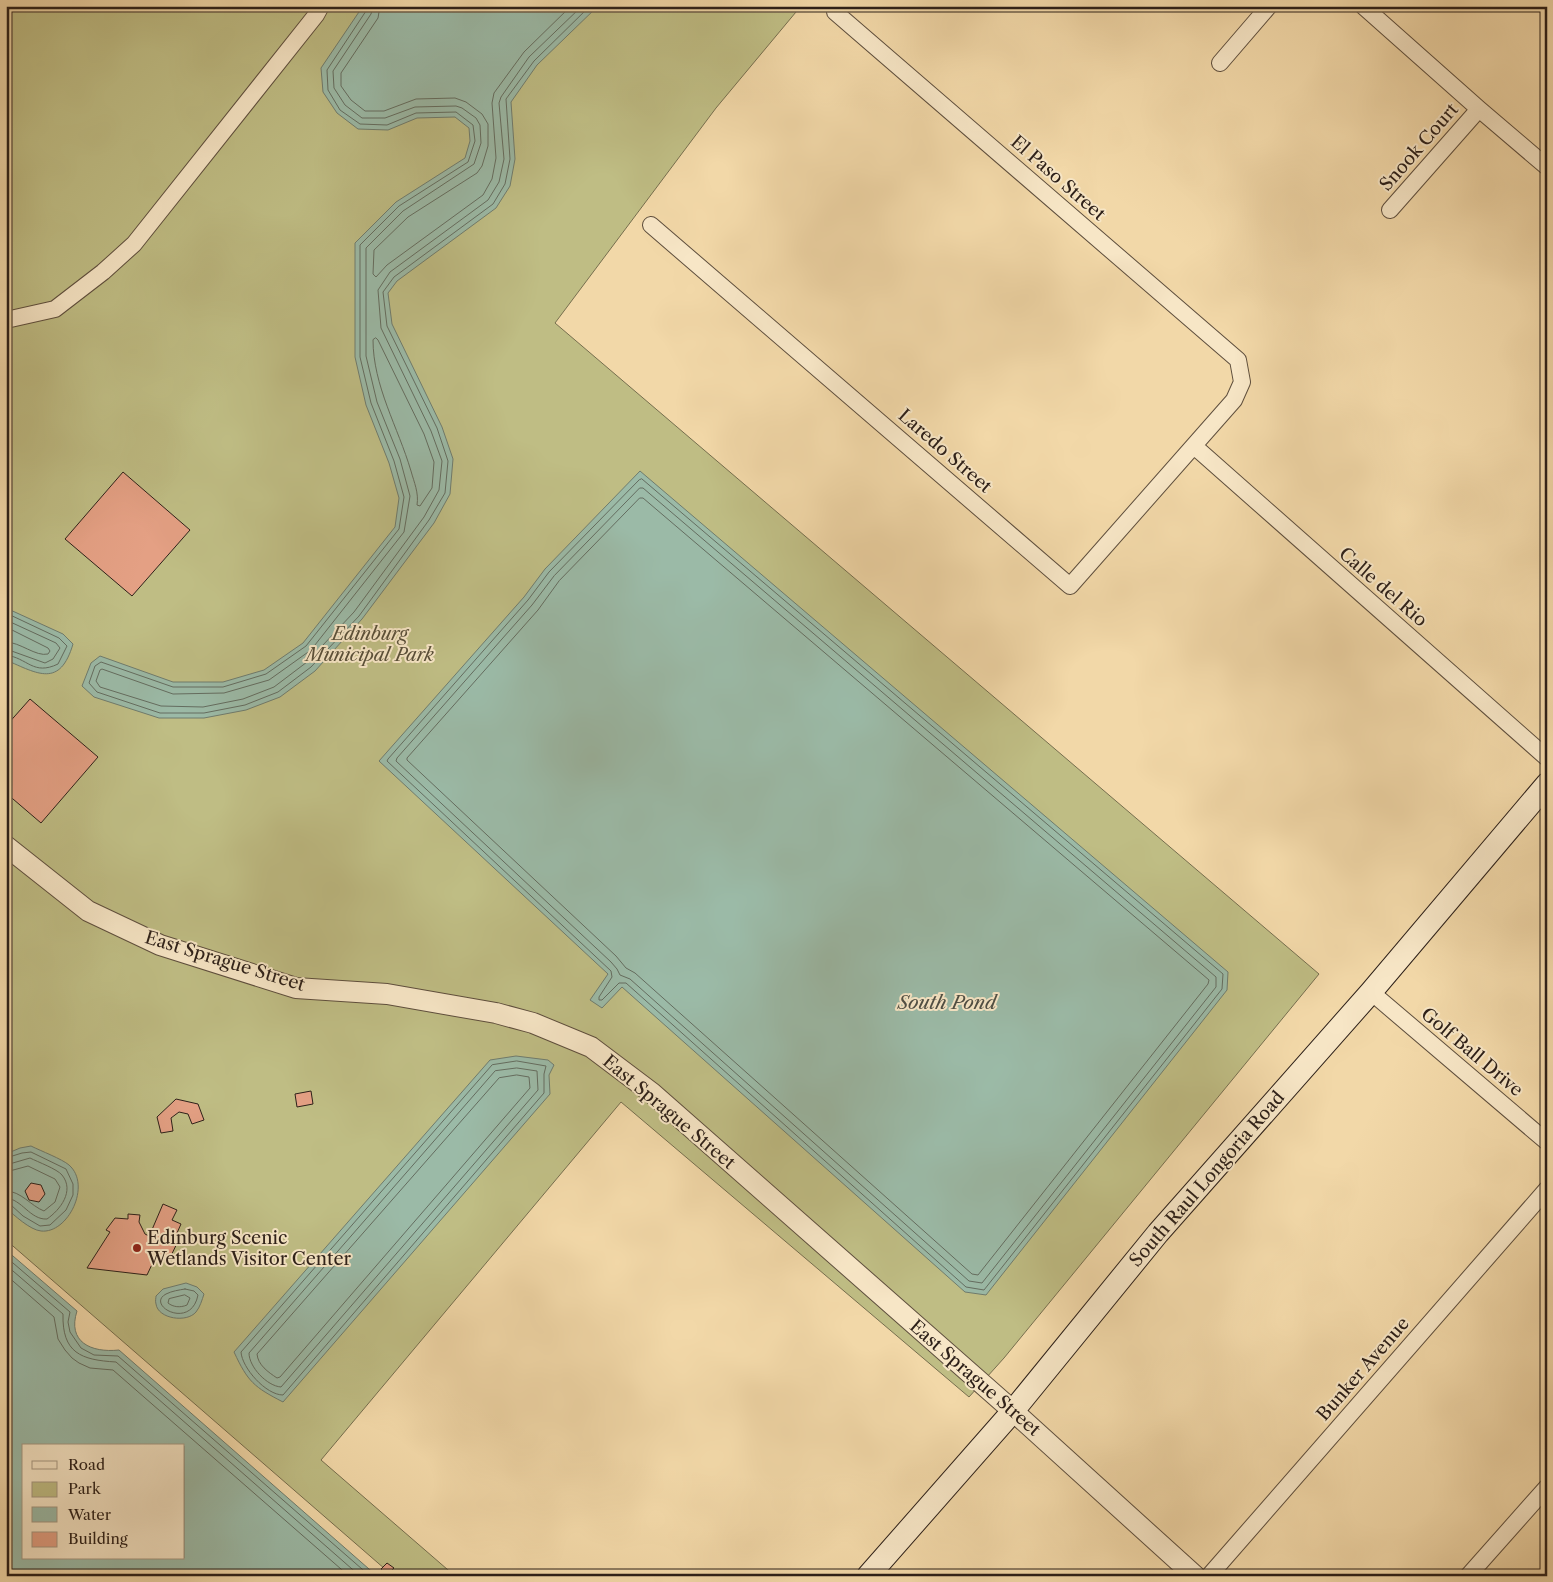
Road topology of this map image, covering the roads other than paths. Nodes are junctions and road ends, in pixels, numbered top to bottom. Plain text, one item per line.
1 (321, 6) edge
2 (1268, 6) edge
3 (1364, 6) edge
4 (835, 12) dead end
5 (1220, 63) dead end
6 (1479, 109) junction
7 (1547, 167) edge
8 (1390, 210) dead end
9 (651, 224) dead end
10 (6, 320) edge
11 (1194, 446) junction
12 (1547, 758) edge
13 (1547, 784) edge
14 (6, 846) edge
15 (1371, 992) junction
16 (1547, 1142) edge
17 (1547, 1189) edge
18 (1013, 1411) junction
19 (1547, 1486) edge
20 (868, 1576) edge
21 (1195, 1576) edge
22 (1209, 1576) edge
23 (1468, 1576) edge

1 - 10 street
2 - 5 street
3 - 6 street
4 - 11 street, El Paso Street
6 - 7 street
6 - 8 street, Snook Court
9 - 11 street, Laredo Street
11 - 12 street, Calle del Rio
13 - 15 main road, South Raul Longoria Road
14 - 18 street, East Sprague Street
15 - 16 street, Golf Ball Drive
15 - 18 main road, South Raul Longoria Road
17 - 22 street, Bunker Avenue
18 - 20 main road, South Raul Longoria Road
18 - 21 street, East Sprague Street
19 - 23 street

